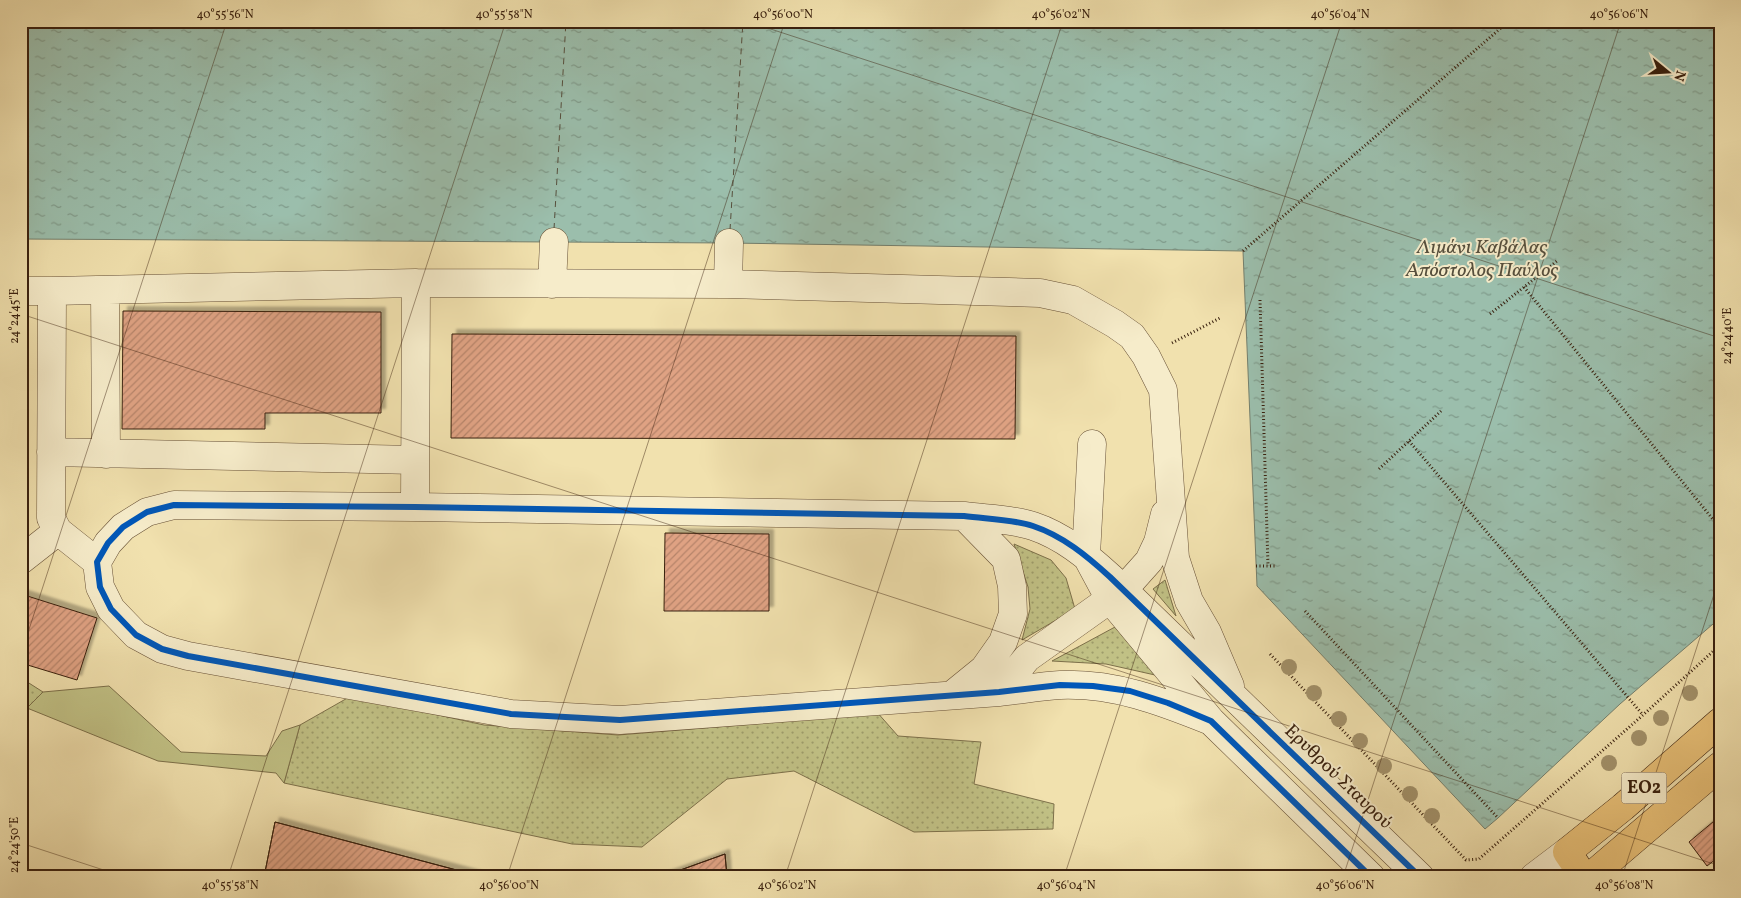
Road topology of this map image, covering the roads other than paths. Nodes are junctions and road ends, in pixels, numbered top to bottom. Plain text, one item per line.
1 (554, 242) dead end
2 (729, 243) dead end
3 (416, 284) junction
4 (552, 284) junction
5 (728, 284) junction
6 (106, 290) junction
7 (21, 291) edge
8 (52, 291) junction
9 (1092, 444) dead end
10 (51, 452) junction
11 (106, 454) junction
12 (415, 460) junction
13 (1170, 498) junction
14 (415, 507) junction
15 (964, 516) junction
16 (58, 531) junction
17 (1086, 555) junction
18 (21, 560) edge
19 (97, 562) junction
20 (1116, 594) junction
21 (1000, 692) junction
22 (952, 695) junction
23 (1236, 698) junction
24 (1211, 721) junction
25 (1720, 722) edge
26 (1720, 766) edge
27 (1567, 852) junction
28 (1371, 877) edge
29 (1420, 877) edge
30 (1534, 877) edge
31 (1584, 877) edge
32 (1590, 877) edge

1 - 4 street
2 - 5 street
3 - 4 street
3 - 6 street
3 - 12 street
4 - 5 street
5 - 13 street
6 - 8 street
6 - 11 street
7 - 8 street
8 - 10 street
9 - 17 street
10 - 11 street
10 - 16 street
11 - 12 street
12 - 14 street
13 - 20 street
13 - 23 street
14 - 15 street
14 - 19 street
15 - 17 street
15 - 22 street
16 - 18 street
16 - 19 street
17 - 20 street
19 - 22 street
20 - 21 street
20 - 23 street, Ερυθρού Σταυρού
20 - 24 street
21 - 22 street
21 - 24 street
23 - 29 street, Ερυθρού Σταυρού
24 - 28 street
25 - 27 main road, ΕΟ2
26 - 32 main road, ΕΟ2
27 - 30 street
27 - 31 main road

